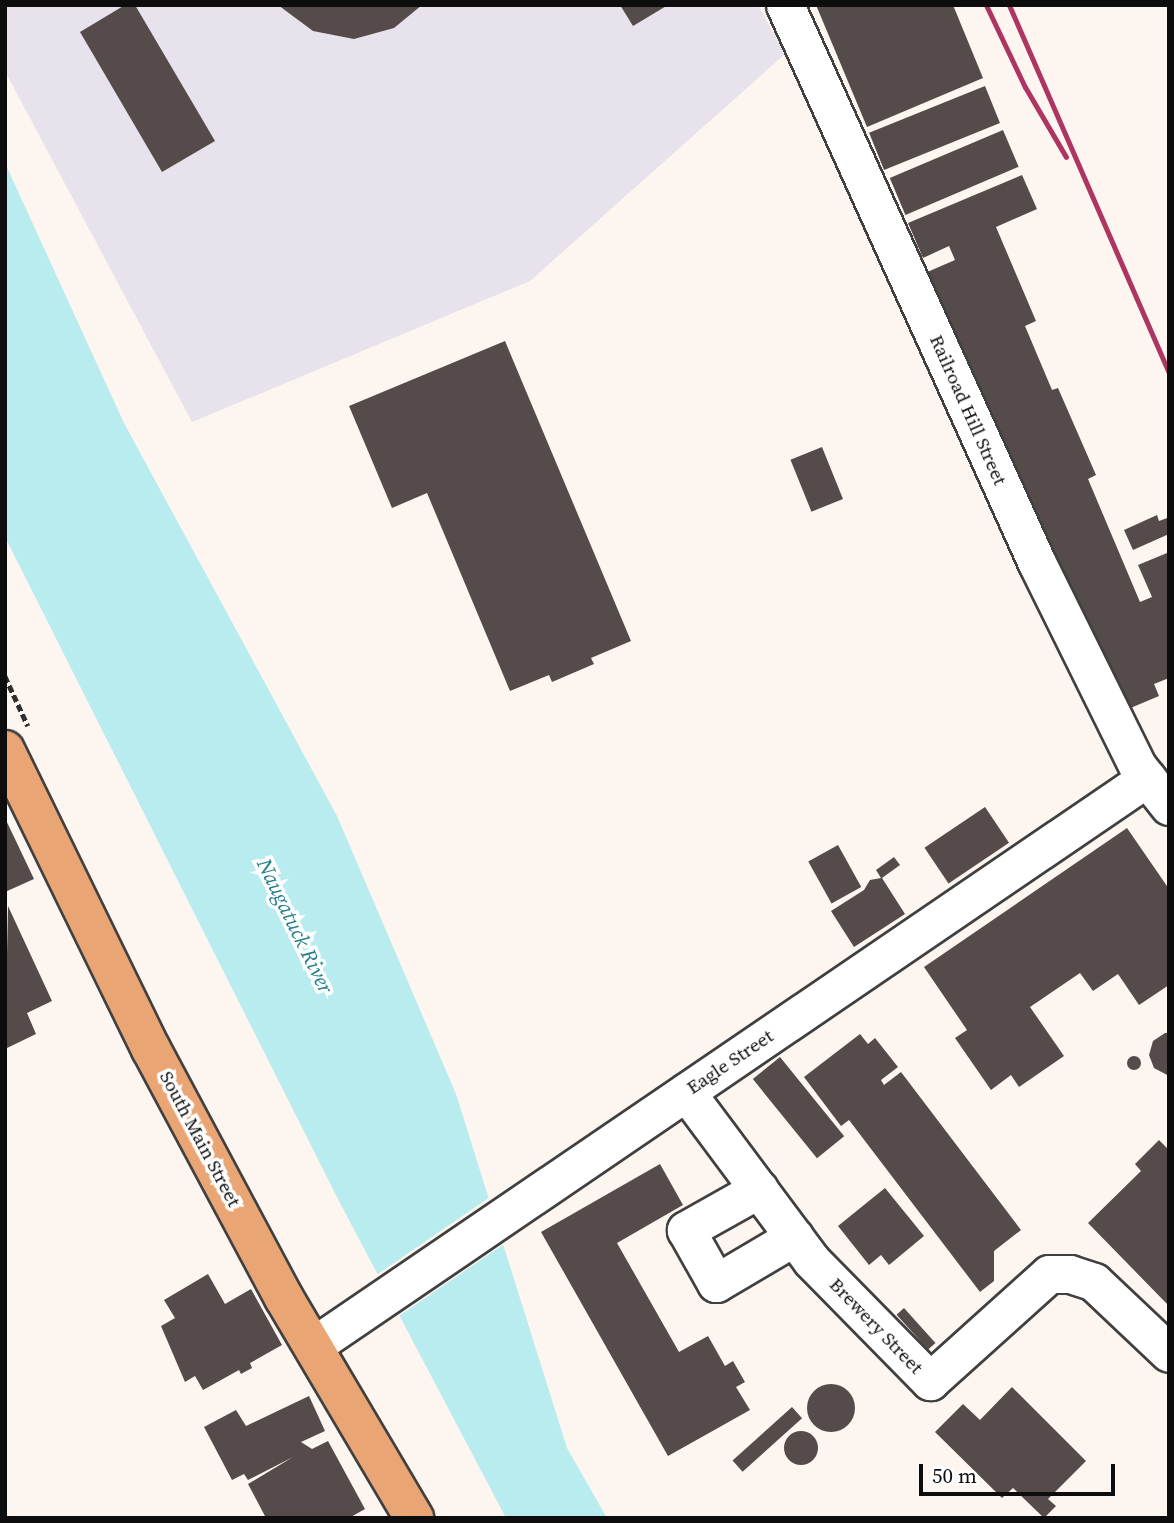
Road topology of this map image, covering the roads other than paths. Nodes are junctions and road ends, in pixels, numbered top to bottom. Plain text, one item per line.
1 (785, 5) edge
2 (5, 750) edge
3 (1158, 792) edge
4 (686, 1092) junction
5 (759, 1189) junction
6 (793, 1237) junction
7 (313, 1346) junction
8 (1169, 1353) edge
9 (414, 1518) edge

1 - 3 street, Railroad Hill Street
2 - 7 main road, South Main Street
3 - 4 street, Eagle Street
4 - 5 street, Brewery Street
4 - 7 street, Eagle Street
5 - 6 street, Brewery Street
5 - 6 street
6 - 8 street, Brewery Street
7 - 9 main road, South Main Street

